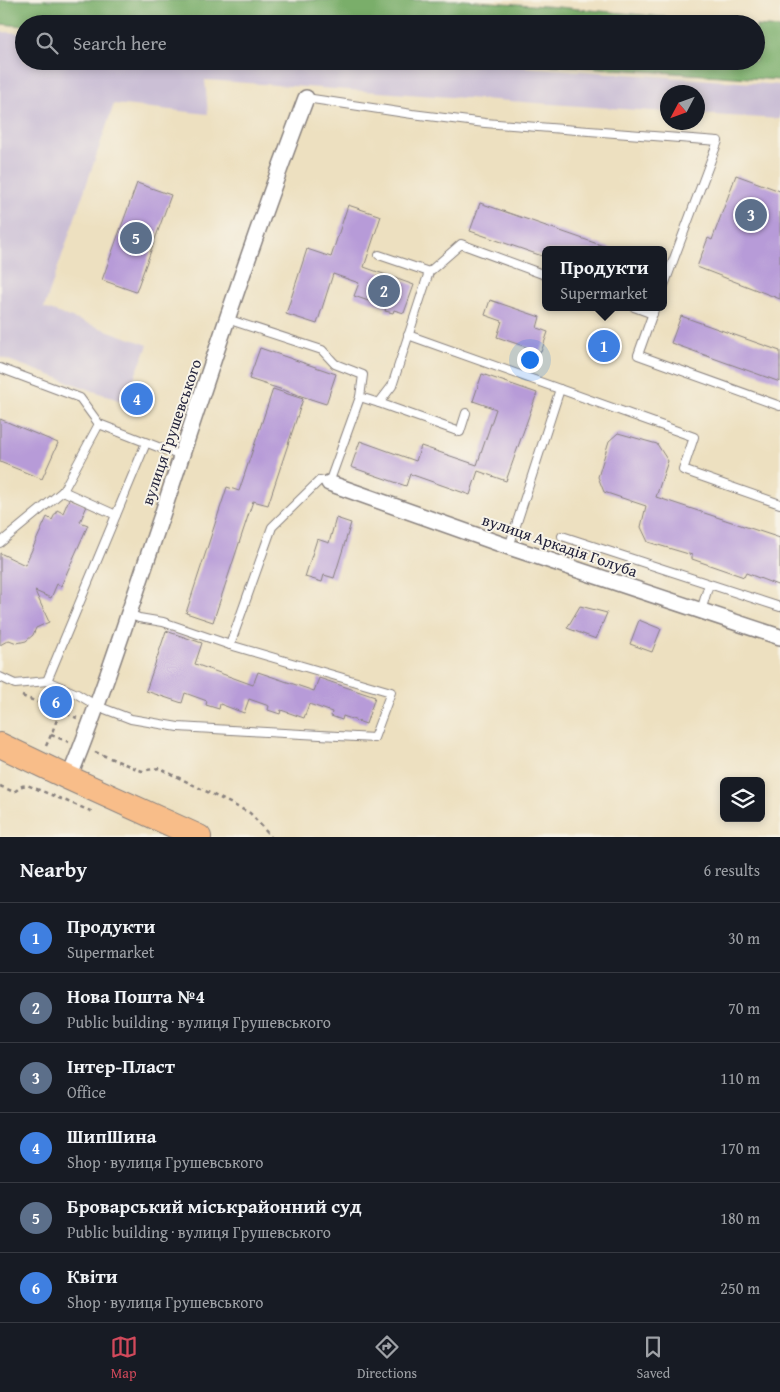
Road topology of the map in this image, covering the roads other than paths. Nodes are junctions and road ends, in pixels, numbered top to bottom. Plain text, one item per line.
1 (306, 98) joint
2 (379, 255) dead end
3 (429, 272) junction
4 (542, 274) edge
5 (667, 277) edge
6 (654, 311) edge
7 (228, 319) junction
8 (408, 335) junction
9 (0, 368) edge
10 (560, 389) junction
11 (360, 397) junction
12 (379, 403) junction
13 (780, 406) edge
14 (466, 413) dead end
15 (99, 424) junction
16 (146, 443) junction
17 (181, 456) junction
18 (329, 483) junction
19 (63, 491) junction
20 (780, 504) edge
21 (116, 515) junction
22 (562, 536) dead end
23 (0, 543) edge
24 (509, 547) junction
25 (709, 584) junction
26 (780, 607) edge
27 (701, 611) junction
28 (129, 614) junction
29 (780, 637) edge
30 (230, 645) junction
31 (0, 677) edge
32 (47, 681) junction
33 (97, 706) junction
34 (0, 745) edge
35 (69, 778) junction
36 (199, 837) edge

1 - 5 lane
1 - 7 street, вулиця Грушевського
2 - 3 lane
3 - 4 lane
3 - 8 lane
6 - 13 lane
7 - 11 lane
7 - 17 street, вулиця Грушевського
8 - 10 lane
8 - 12 lane
9 - 15 lane
10 - 20 lane
10 - 24 lane
11 - 12 lane
11 - 18 lane
12 - 14 lane
15 - 16 lane
15 - 19 lane
16 - 17 lane
16 - 21 lane
17 - 28 street, вулиця Грушевського
18 - 24 street, вулиця Аркадія Голуба
18 - 30 lane
19 - 21 lane
19 - 23 lane
21 - 32 lane
22 - 25 lane
24 - 27 street, вулиця Аркадія Голуба
25 - 26 lane
25 - 27 lane
27 - 29 street, вулиця Аркадія Голуба
28 - 30 lane
28 - 33 street, вулиця Грушевського
30 - 33 lane
31 - 32 lane
32 - 33 lane
33 - 35 street, вулиця Грушевського
34 - 35 main road
35 - 36 main road

